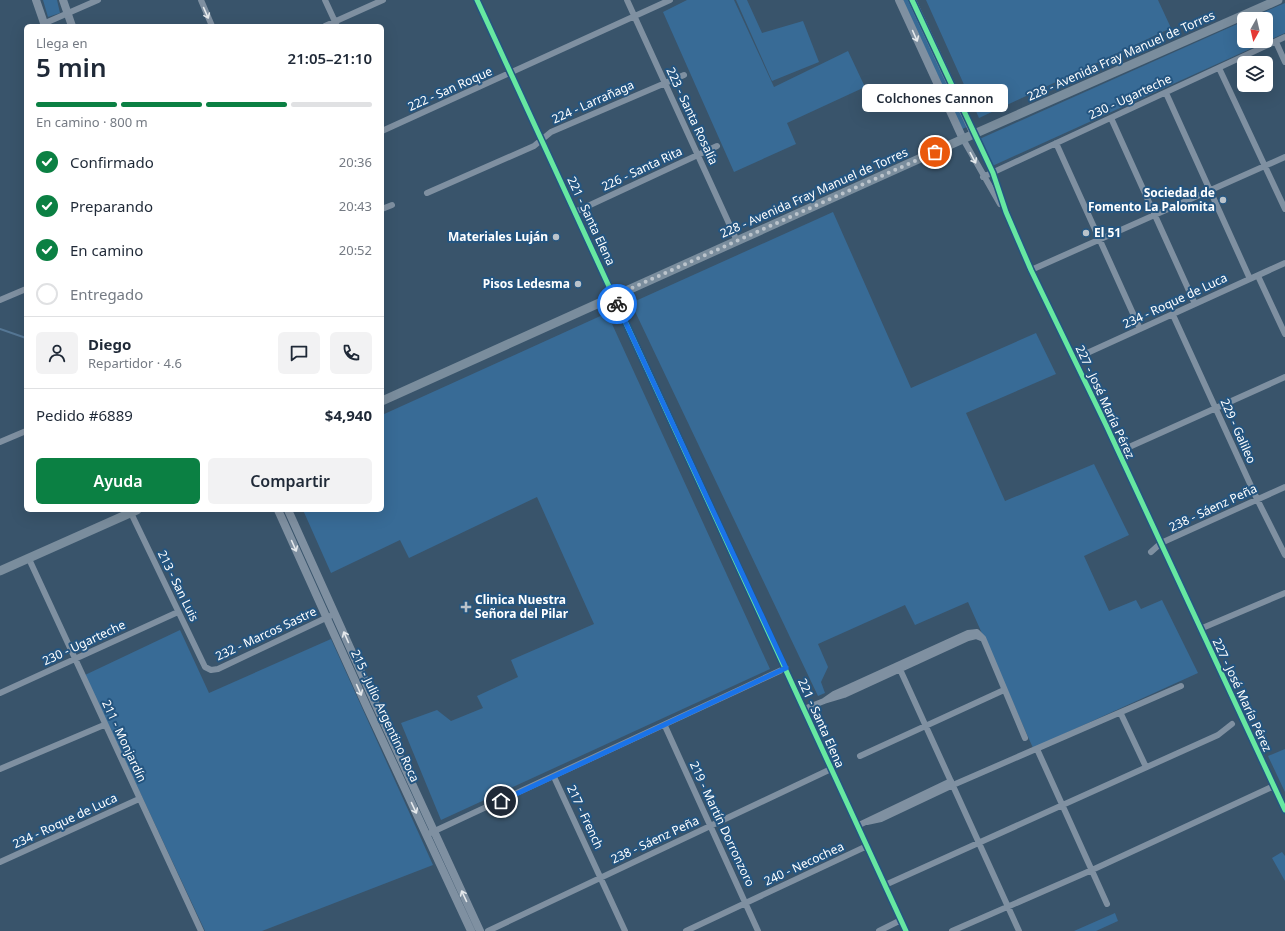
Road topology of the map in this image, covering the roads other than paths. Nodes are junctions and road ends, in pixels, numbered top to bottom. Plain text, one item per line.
1 (36, 0) edge
2 (63, 0) edge
3 (98, 0) edge
4 (201, 0) edge
5 (325, 0) edge
6 (383, 0) edge
7 (477, 0) edge
8 (628, 0) edge
9 (670, 0) edge
10 (899, 0) edge
11 (912, 0) edge
12 (1278, 0) edge
13 (67, 14) junction
14 (635, 16) junction
15 (44, 24) edge
16 (46, 24) edge
17 (71, 24) edge
18 (211, 24) edge
19 (336, 24) edge
20 (1285, 38) edge
21 (1276, 42) junction
22 (1285, 62) edge
23 (1219, 68) junction
24 (512, 72) junction
25 (684, 75) dead end
26 (664, 83) junction
27 (1166, 93) junction
28 (1111, 118) junction
29 (384, 130) edge
30 (974, 134) junction
31 (542, 139) junction
32 (963, 139) junction
33 (1056, 143) junction
34 (717, 146) dead end
35 (698, 155) junction
36 (1285, 157) edge
37 (1266, 166) junction
38 (993, 173) junction
39 (984, 177) junction
40 (1210, 191) junction
41 (427, 193) dead end
42 (392, 205) dead end
43 (384, 208) edge
44 (1285, 210) edge
45 (575, 212) junction
46 (1006, 212) junction
47 (1154, 215) junction
48 (737, 240) junction
49 (1099, 240) junction
50 (1285, 263) edge
51 (1031, 270) junction
52 (1258, 276) junction
53 (1250, 279) junction
54 (24, 290) edge
55 (614, 296) junction
56 (0, 300) edge
57 (1195, 304) junction
58 (1173, 315) junction
59 (1140, 329) junction
60 (1285, 334) edge
61 (1074, 359) junction
62 (1285, 377) edge
63 (384, 399) edge
64 (1215, 408) junction
65 (24, 432) edge
66 (0, 442) edge
67 (1118, 452) junction
68 (1285, 487) edge
69 (1257, 499) junction
70 (133, 512) edge
71 (135, 512) edge
72 (279, 512) edge
73 (289, 512) edge
74 (1162, 543) junction
75 (1151, 552) dead end
76 (1285, 555) edge
77 (29, 559) junction
78 (0, 571) edge
79 (1285, 593) edge
80 (178, 612) junction
81 (336, 614) junction
82 (327, 618) junction
83 (1200, 629) junction
84 (75, 660) junction
85 (205, 667) joint
86 (899, 667) junction
87 (786, 668) junction
88 (1181, 686) dead end
89 (1004, 690) junction
90 (0, 693) edge
91 (804, 709) junction
92 (1121, 714) junction
93 (1232, 724) dead end
94 (104, 725) junction
95 (665, 726) junction
96 (926, 726) junction
97 (1025, 738) dead end
98 (1037, 749) junction
99 (860, 756) dead end
100 (1146, 767) junction
101 (0, 769) edge
102 (831, 769) junction
103 (554, 777) junction
104 (952, 783) junction
105 (1274, 786) junction
106 (139, 799) junction
107 (1063, 804) junction
108 (1285, 810) edge
109 (857, 826) junction
110 (711, 827) junction
111 (435, 832) junction
112 (426, 835) junction
113 (979, 842) junction
114 (867, 846) junction
115 (0, 862) edge
116 (1092, 870) junction
117 (601, 877) junction
118 (885, 885) junction
119 (746, 904) junction
120 (1107, 904) dead end
121 (1008, 907) junction
122 (901, 920) junction
123 (201, 931) edge
124 (472, 931) edge
125 (480, 931) edge
126 (488, 931) edge
127 (625, 931) edge
128 (686, 931) edge
129 (758, 931) edge
130 (879, 931) edge
131 (906, 931) edge
132 (952, 931) edge
133 (1019, 931) edge

1 - 15 street
2 - 13 street
3 - 13 street
4 -> 18 street
5 - 19 street
6 - 19 street
7 - 24 street, 221 - Santa Elena
8 - 14 street, 223 - Santa Rosalía
9 - 14 street, 222 - San Roque
10 -> 32 street, 227 - José María Pérez
11 - 30 street, 227 - José María Pérez
12 - 30 main road, 228 - Avenida Fray Manuel de Torres
13 - 16 street
13 - 17 street
14 - 24 street, 222 - San Roque
14 - 26 street, 223 - Santa Rosalía
20 - 21 street, 230 - Ugarteche
21 - 22 street
21 - 23 street, 230 - Ugarteche
23 - 27 street, 230 - Ugarteche
23 - 37 street
24 - 29 street, 222 - San Roque
24 - 31 street, 221 - Santa Elena
25 - 26 street, 224 - Larrañaga
26 - 31 street, 224 - Larrañaga
26 - 35 street, 223 - Santa Rosalía
27 - 28 street, 230 - Ugarteche
27 - 40 street
28 - 33 street, 230 - Ugarteche
28 - 47 street
30 - 32 main road, 228 - Avenida Fray Manuel de Torres
30 - 38 street, 227 - José María Pérez
31 - 41 street, 224 - Larrañaga
31 - 45 street, 221 - Santa Elena
32 -> 39 street, 227 - José María Pérez
32 - 48 main road, 228 - Avenida Fray Manuel de Torres
33 - 38 street, 230 - Ugarteche
33 - 49 street
34 - 35 street, 226 - Santa Rita
35 - 45 street, 226 - Santa Rita
35 - 48 street, 223 - Santa Rosalía
36 - 37 street
37 - 40 street
37 - 44 street
38 - 39 street, 230 - Ugarteche
38 - 46 street, 227 - José María Pérez
39 - 46 street, 227 - José María Pérez
40 - 47 street
40 - 53 street
42 - 43 street
45 - 55 street, 221 - Santa Elena
46 - 51 street, 227 - José María Pérez
47 - 49 street
47 - 57 street
48 - 55 main road, 228 - Avenida Fray Manuel de Torres
49 - 51 street
49 - 59 street
50 - 52 street, 234 - Roque de Luca
51 - 61 street, 227 - José María Pérez
52 - 53 street, 234 - Roque de Luca
52 - 60 street
53 - 57 street, 234 - Roque de Luca
54 - 56 street
55 - 63 main road, 228 - Avenida Fray Manuel de Torres
55 - 87 street, 221 - Santa Elena
57 - 58 street, 234 - Roque de Luca
58 - 59 street, 234 - Roque de Luca
58 - 64 street, 229 - Galileo
59 - 61 street, 234 - Roque de Luca
61 - 67 street, 227 - José María Pérez
62 - 64 street
64 - 67 street
64 - 69 street, 229 - Galileo
65 - 66 street
67 - 74 street, 227 - José María Pérez
68 - 69 street, 238 - Sáenz Peña
69 - 74 street, 238 - Sáenz Peña
69 - 76 street, 229 - Galileo
70 - 77 main road
71 - 80 street, 213 - San Luis
72 -> 82 street, 215 - Julio Argentino Roca
73 - 81 street, 215 - Julio Argentino Roca
74 - 75 street, 238 - Sáenz Peña
74 - 83 street, 227 - José María Pérez
77 - 78 main road
77 - 84 street, 211 - Monjardín
79 - 83 street
80 - 84 street, 230 - Ugarteche
80 - 85 street, 213 - San Luis
81 - 82 street, 232 - Marcos Sastre
111 -> 81 street, 215 - Julio Argentino Roca
82 - 85 street, 232 - Marcos Sastre
82 -> 112 street, 215 - Julio Argentino Roca
83 - 105 street, 227 - José María Pérez
84 - 90 street, 230 - Ugarteche
84 - 94 street, 211 - Monjardín
86 - 89 street
86 - 91 street
86 - 96 street
87 - 91 street, 221 - Santa Elena
87 - 95 street
88 - 92 street
89 - 96 street
89 - 97 street
91 - 102 street, 221 - Santa Elena
92 - 98 street
92 - 100 street
93 - 100 street
94 - 101 street
94 - 106 street, 211 - Monjardín
95 - 103 street
95 - 110 street, 219 - Martín Dorronzoro
96 - 99 street
96 - 104 street
98 - 104 street
98 - 107 street
100 - 107 street
102 - 109 street, 221 - Santa Elena
102 - 110 street, 238 - Sáenz Peña
103 - 111 street
103 - 117 street, 217 - French
104 - 109 street
104 - 113 street
105 - 108 street, 227 - José María Pérez
105 - 116 street
106 - 115 street, 234 - Roque de Luca
106 - 123 street, 211 - Monjardín
107 - 113 street
107 - 116 street
109 - 114 street, 221 - Santa Elena
110 - 117 street, 238 - Sáenz Peña
110 - 119 street, 219 - Martín Dorronzoro
111 - 112 street
125 -> 111 street, 215 - Julio Argentino Roca
112 - 124 street, 215 - Julio Argentino Roca
113 - 118 street
113 - 121 street
114 - 118 street, 221 - Santa Elena
114 - 119 street, 240 - Necochea
116 - 120 street
116 - 121 street
117 - 126 street, 238 - Sáenz Peña
117 - 127 street, 217 - French
118 - 122 street, 221 - Santa Elena
119 - 128 street, 240 - Necochea
119 - 129 street, 219 - Martín Dorronzoro
121 - 132 street
121 - 133 street
122 - 130 street
122 - 131 street, 221 - Santa Elena

